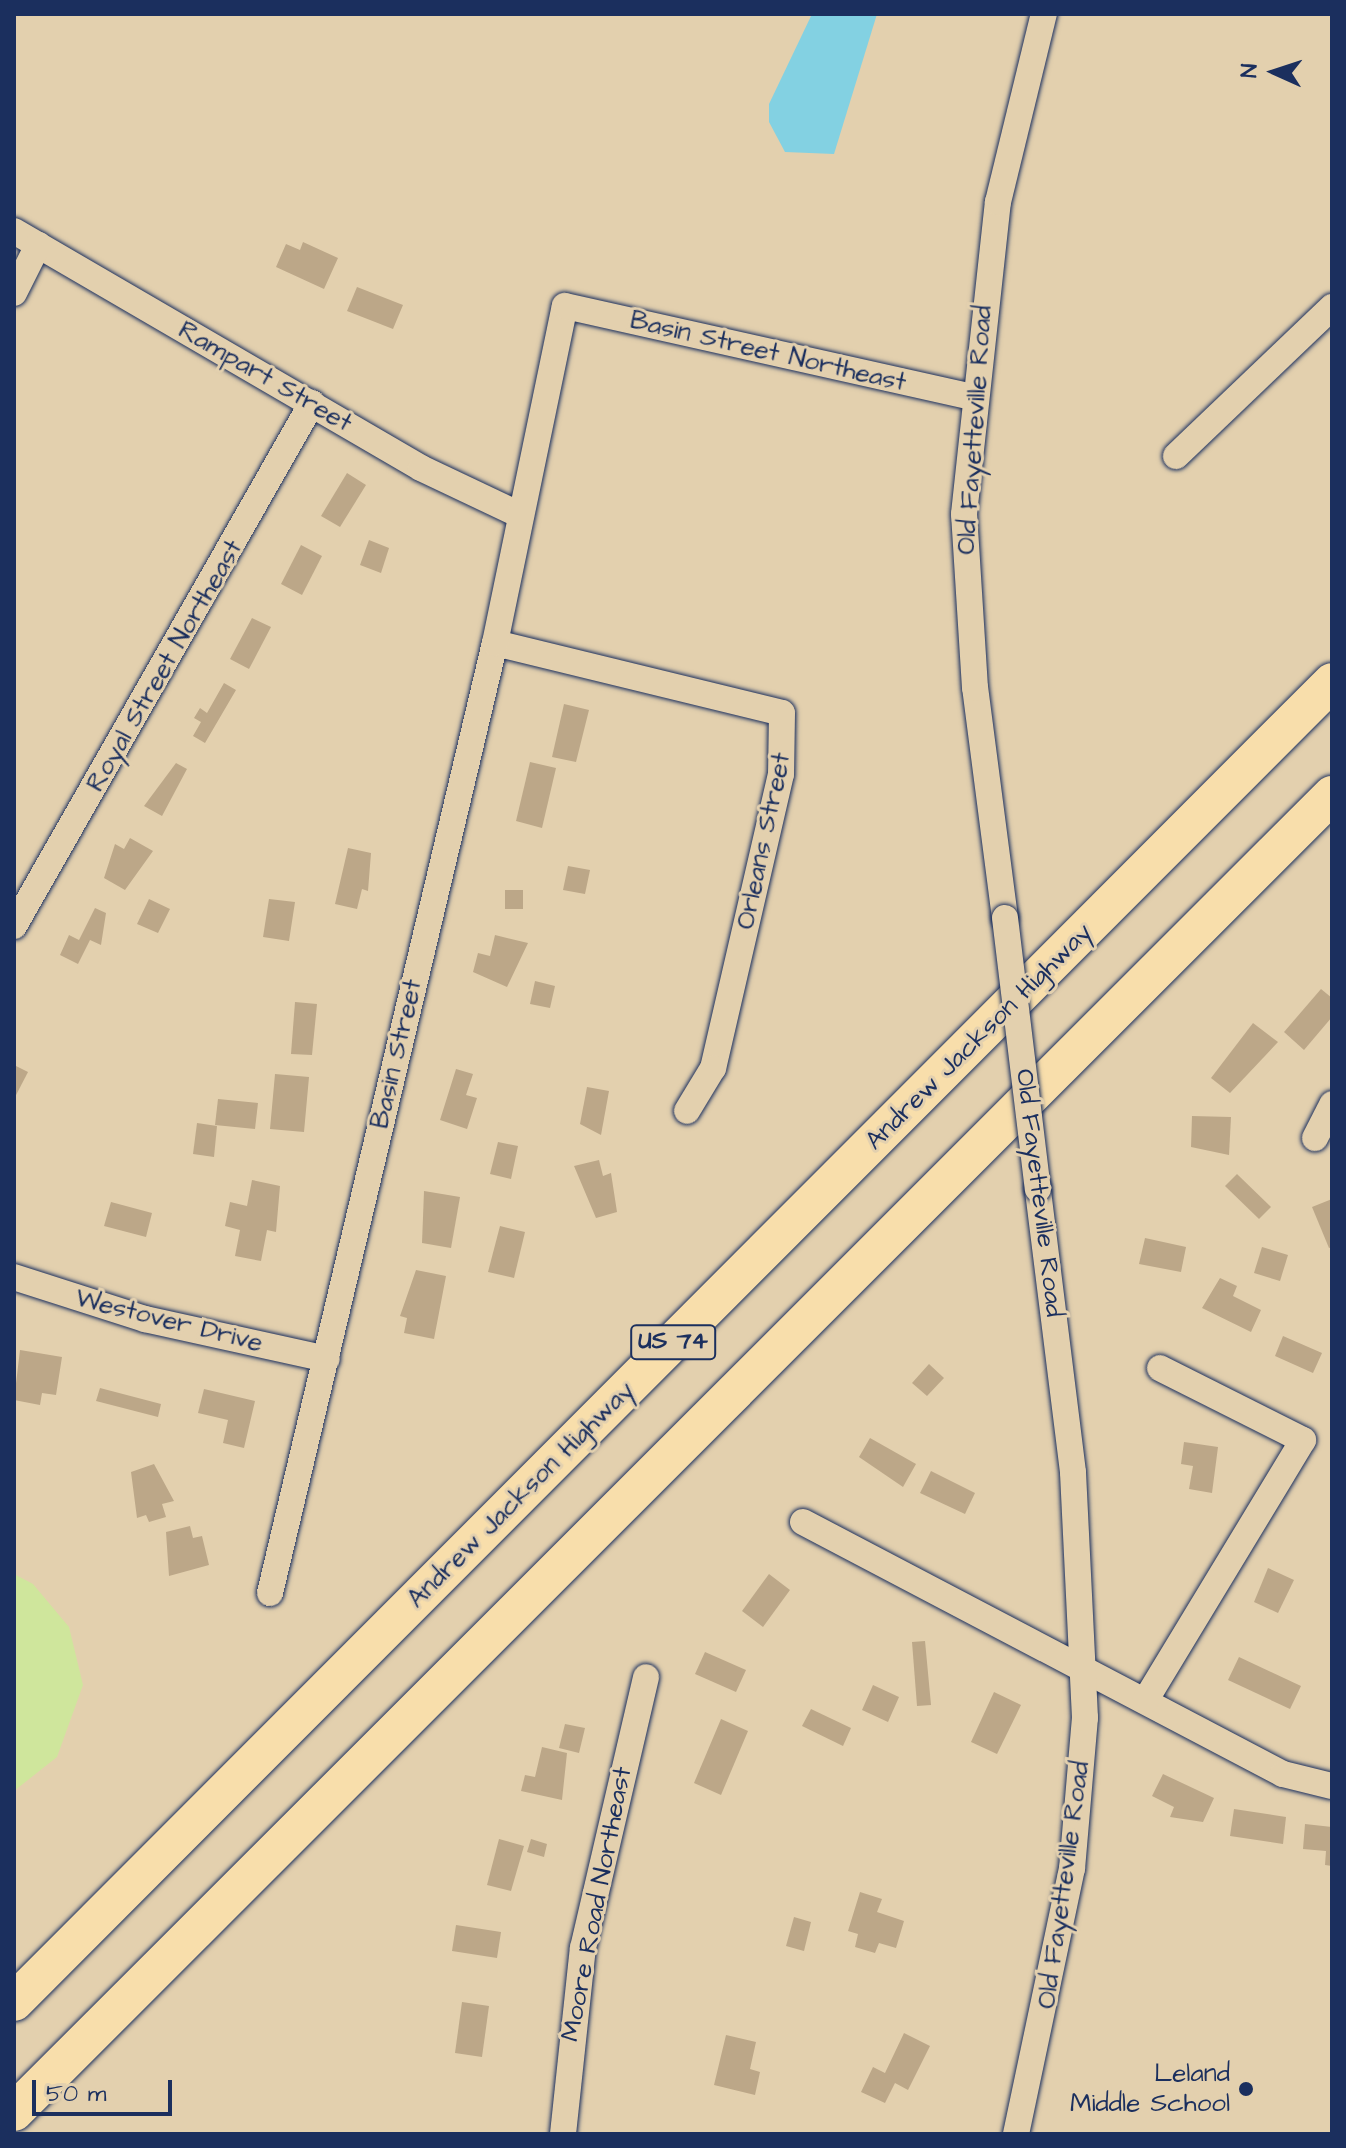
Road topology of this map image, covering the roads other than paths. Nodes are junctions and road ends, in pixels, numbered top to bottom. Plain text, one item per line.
1 (1044, 14) edge
2 (14, 231) edge
3 (38, 245) junction
4 (14, 293) edge
5 (565, 306) joint
6 (1332, 307) edge
7 (972, 397) junction
8 (312, 403) junction
9 (1176, 456) dead end
10 (520, 515) junction
11 (495, 643) junction
12 (1332, 682) edge
13 (1332, 795) edge
14 (14, 926) edge
15 (1332, 1104) edge
16 (687, 1111) dead end
17 (1315, 1138) dead end
18 (14, 1277) edge
19 (327, 1359) junction
20 (1160, 1368) dead end
21 (803, 1522) dead end
22 (270, 1593) dead end
23 (1085, 1671) junction
24 (646, 1677) dead end
25 (1145, 1701) junction
26 (1332, 1786) edge
27 (14, 2002) edge
28 (14, 2112) edge
29 (563, 2134) edge
30 (1016, 2134) edge

1 - 7 street, Old Fayetteville Road
2 - 3 street, Rampart Street
3 - 4 street
3 - 8 street, Rampart Street
5 - 7 street, Basin Street Northeast
5 - 10 street, Basin Street
6 - 9 street
7 - 23 street, Old Fayetteville Road, bridge
8 - 10 street, Rampart Street
8 - 14 street, Royal Street Northeast
10 - 11 street, Basin Street
11 - 16 street, Orleans Street
11 - 19 street, Basin Street
12 - 27 highway, Andrew Jackson Highway / US 74
13 - 28 highway, US 74
15 - 17 street
18 - 19 street, Westover Drive
19 - 22 street, Basin Street
20 - 25 street
21 - 23 street
23 - 25 street
23 - 30 street, Old Fayetteville Road
24 - 29 street, Moore Road Northeast
25 - 26 street

